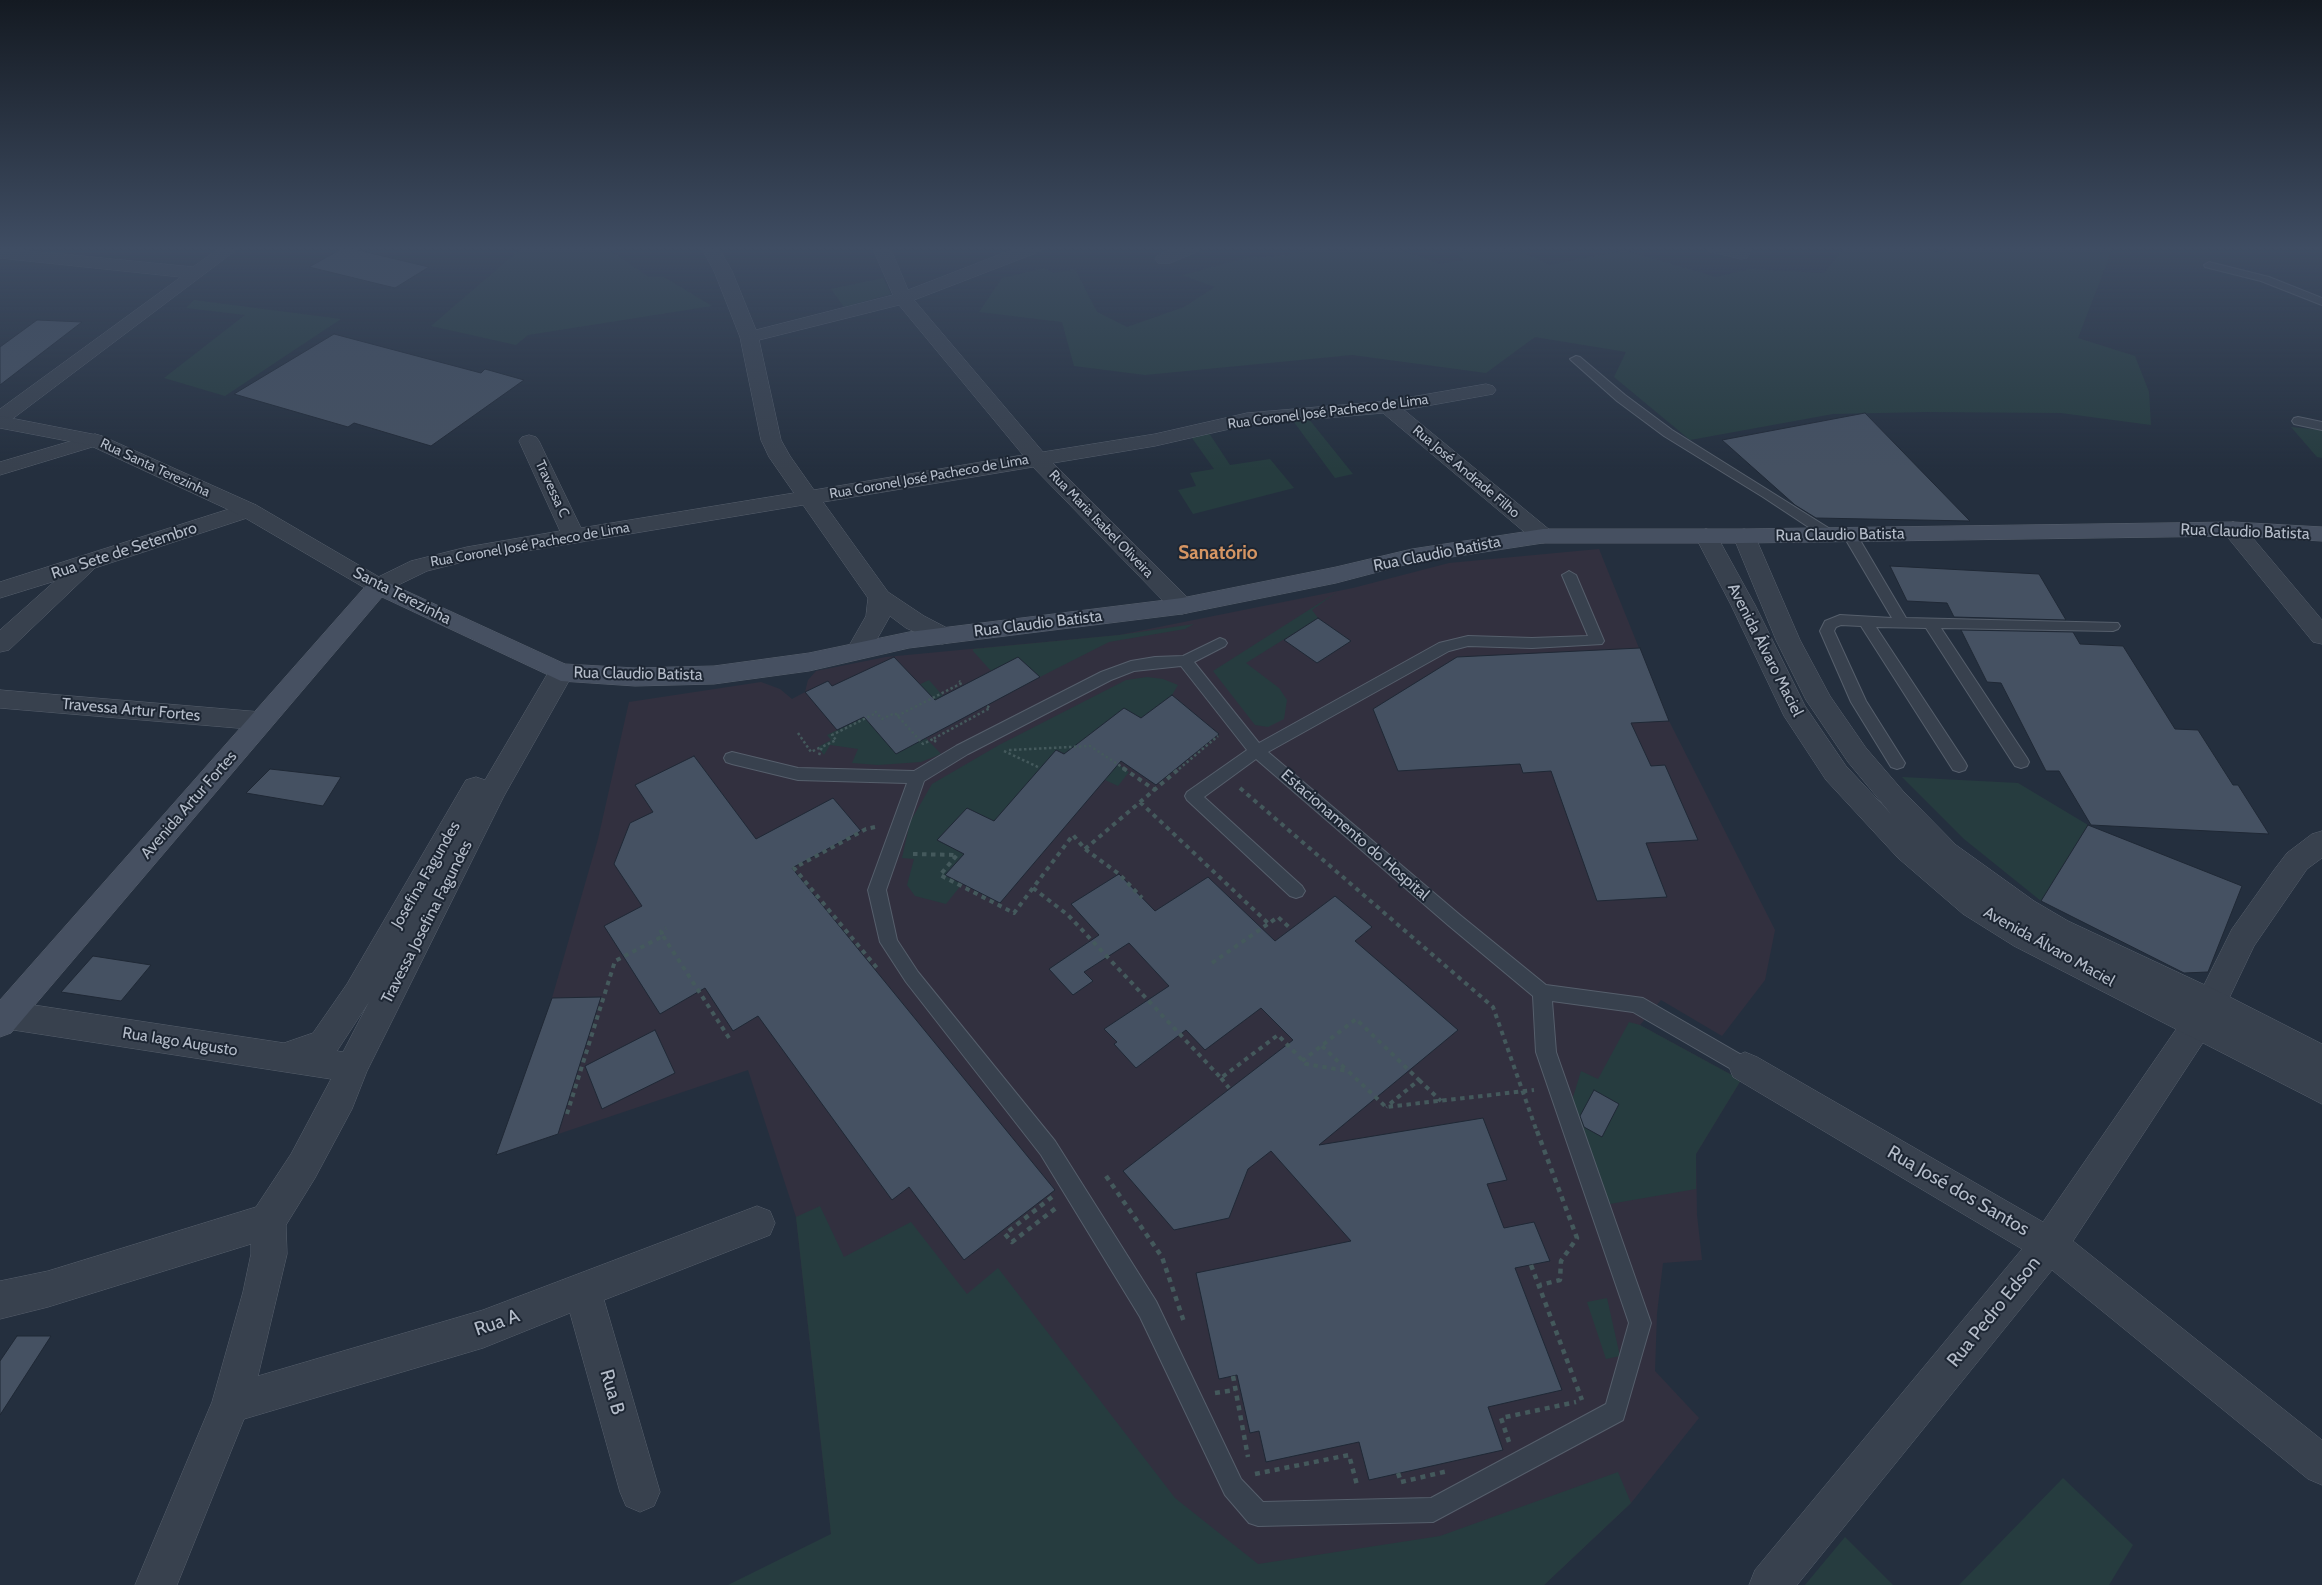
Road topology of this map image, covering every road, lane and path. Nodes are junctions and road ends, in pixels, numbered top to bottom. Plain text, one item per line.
1 (132, 321) edge
2 (743, 321) edge
3 (812, 321) edge
4 (922, 321) edge
5 (749, 337) junction
6 (1576, 359) dead end
7 (1486, 390) dead end
8 (1388, 407) junction
9 (0, 420) edge
10 (2298, 421) dead end
11 (2322, 426) edge
12 (95, 440) junction
13 (529, 441) dead end
14 (1037, 459) junction
15 (0, 469) edge
16 (808, 498) junction
17 (248, 510) junction
18 (2233, 529) junction
19 (2322, 534) edge
20 (1840, 535) junction
21 (1543, 536) junction
22 (1706, 536) junction
23 (1744, 536) junction
24 (574, 537) junction
25 (88, 564) junction
26 (1569, 575) dead end
27 (378, 586) junction
28 (0, 590) edge
29 (880, 598) junction
30 (1182, 606) junction
31 (1865, 621) junction
32 (1902, 623) junction
33 (1930, 623) junction
34 (2112, 626) dead end
35 (942, 636) junction
36 (2322, 636) edge
37 (1220, 643) dead end
38 (0, 644) edge
39 (858, 651) junction
40 (1185, 662) junction
41 (555, 670) junction
42 (959, 681) dead end
43 (0, 699) edge
44 (898, 716) junction
45 (261, 721) junction
46 (798, 733) dead end
47 (1220, 734) dead end
48 (933, 738) dead end
49 (997, 743) junction
50 (822, 747) junction
51 (1257, 751) junction
52 (818, 755) dead end
53 (732, 758) dead end
54 (2021, 762) dead end
55 (1897, 763) dead end
56 (1959, 766) dead end
57 (1040, 768) dead end
58 (917, 777) junction
59 (1238, 786) dead end
60 (1155, 790) junction
61 (1140, 802) junction
62 (884, 828) dead end
63 (2322, 842) edge
64 (1085, 849) junction
65 (890, 854) junction
66 (802, 864) dead end
67 (1032, 888) junction
68 (1296, 890) dead end
69 (1142, 898) dead end
70 (1269, 924) junction
71 (666, 928) dead end
72 (1291, 929) dead end
73 (663, 936) junction
74 (1212, 963) dead end
75 (2116, 972) junction
76 (1542, 992) junction
77 (2204, 1014) junction
78 (3, 1019) edge
79 (732, 1041) dead end
80 (1322, 1046) junction
81 (282, 1058) junction
82 (2322, 1060) edge
83 (1302, 1061) junction
84 (1745, 1067) joint
85 (352, 1068) junction
86 (1348, 1071) junction
87 (1221, 1078) junction
88 (1419, 1080) junction
89 (1230, 1088) dead end
90 (1558, 1088) junction
91 (2322, 1089) edge
92 (1522, 1092) junction
93 (1441, 1101) junction
94 (1386, 1107) junction
95 (567, 1114) dead end
96 (1053, 1196) dead end
97 (1061, 1204) dead end
98 (268, 1221) junction
99 (756, 1223) dead end
100 (2049, 1245) junction
101 (1531, 1265) dead end
102 (1540, 1285) junction
103 (583, 1292) junction
104 (0, 1300) edge
105 (1233, 1376) dead end
106 (230, 1403) junction
107 (1510, 1446) dead end
108 (2322, 1465) edge
109 (1453, 1470) dead end
110 (1398, 1473) dead end
111 (1401, 1482) junction
112 (1393, 1484) dead end
113 (640, 1492) dead end
114 (1359, 1493) dead end
115 (156, 1585) edge
116 (1770, 1585) edge

1 - 9 street
2 - 5 street
3 - 5 street
4 - 14 street, Rua Maria Isabel Oliveira
5 - 16 street
6 - 20 lane
7 - 8 street, Rua Coronel José Pacheco de Lima
8 - 14 street, Rua Coronel José Pacheco de Lima
8 - 21 street, Rua José Andrade Filho
9 - 12 street, Rua Santa Terezinha
10 - 11 lane
12 - 15 street
12 - 17 street, Rua Santa Terezinha
13 - 24 street, Travessa C
14 - 16 street, Rua Coronel José Pacheco de Lima
14 - 30 street, Rua Maria Isabel Oliveira
16 - 24 street, Rua Coronel José Pacheco de Lima
16 - 29 street
17 - 25 street, Rua Sete de Setembro
17 - 27 street, Santa Terezinha
18 - 19 main road, Rua Claudio Batista
18 - 20 main road, Rua Claudio Batista
18 - 36 street
20 - 23 main road, Rua Claudio Batista
20 - 32 lane
21 - 22 main road, Rua Claudio Batista
21 - 30 main road, Rua Claudio Batista
22 - 23 main road, Rua Claudio Batista
22 - 75 street, Avenida Álvaro Maciel
23 - 75 street, Avenida Álvaro Maciel
24 - 27 street, Rua Coronel José Pacheco de Lima
25 - 28 street, Rua Sete de Setembro
25 - 38 street
26 - 51 lane
27 - 41 main road, Santa Terezinha
27 - 45 main road, Avenida Artur Fortes
29 - 35 street
29 - 39 street
30 - 35 main road, Rua Claudio Batista
31 - 32 lane
31 - 55 lane
31 - 56 lane
32 - 33 lane
33 - 34 lane
33 - 54 lane
35 - 39 main road, Rua Claudio Batista
37 - 40 lane
39 - 41 main road, Rua Claudio Batista
40 - 49 lane
40 - 51 lane, Estacionamento do Hospital
41 - 81 street, Josefina Fagundes
41 - 85 street, Travessa Josefina Fagundes
42 - 44 path
43 - 45 street, Travessa Artur Fortes
44 - 48 path
44 - 50 path
45 - 78 main road, Avenida Artur Fortes
46 - 50 path
47 - 60 path
49 - 57 path
49 - 58 lane
49 - 60 path
50 - 52 path
51 - 68 lane
51 - 76 lane, Estacionamento do Hospital
53 - 58 lane
58 - 65 lane
59 - 92 path
60 - 61 path
61 - 64 path
61 - 70 path
62 - 66 path
63 - 77 street, Rua Pedro Edson
64 - 67 path
64 - 69 path
65 - 67 path
65 - 90 lane
67 - 87 path
70 - 72 path
70 - 74 path
71 - 73 path
73 - 79 path
73 - 95 path
75 - 77 street, Avenida Álvaro Maciel
76 - 84 lane
76 - 90 lane
77 - 82 street, Avenida Álvaro Maciel
77 - 91 street, Avenida Álvaro Maciel
77 - 100 street, Rua Pedro Edson
78 - 81 street, Rua Iago Augusto
80 - 83 path
80 - 86 path
80 - 88 path
81 - 85 street, Rua Iago Augusto
83 - 86 path
83 - 87 path
84 - 100 street, Rua José dos Santos
85 - 98 street, Travessa Josefina Fagundes
86 - 94 path
87 - 89 path
88 - 93 path
88 - 94 path
90 - 92 path
92 - 93 path
92 - 102 path
93 - 94 path
96 - 97 path
98 - 104 street
98 - 106 street
99 - 103 street, Rua A
100 - 108 street, Rua José dos Santos
100 - 116 street, Rua Pedro Edson
101 - 102 path
102 - 107 path
103 - 106 street, Rua A
103 - 113 street, Rua B
105 - 114 path
106 - 115 street
109 - 111 path
110 - 111 path
111 - 112 path

